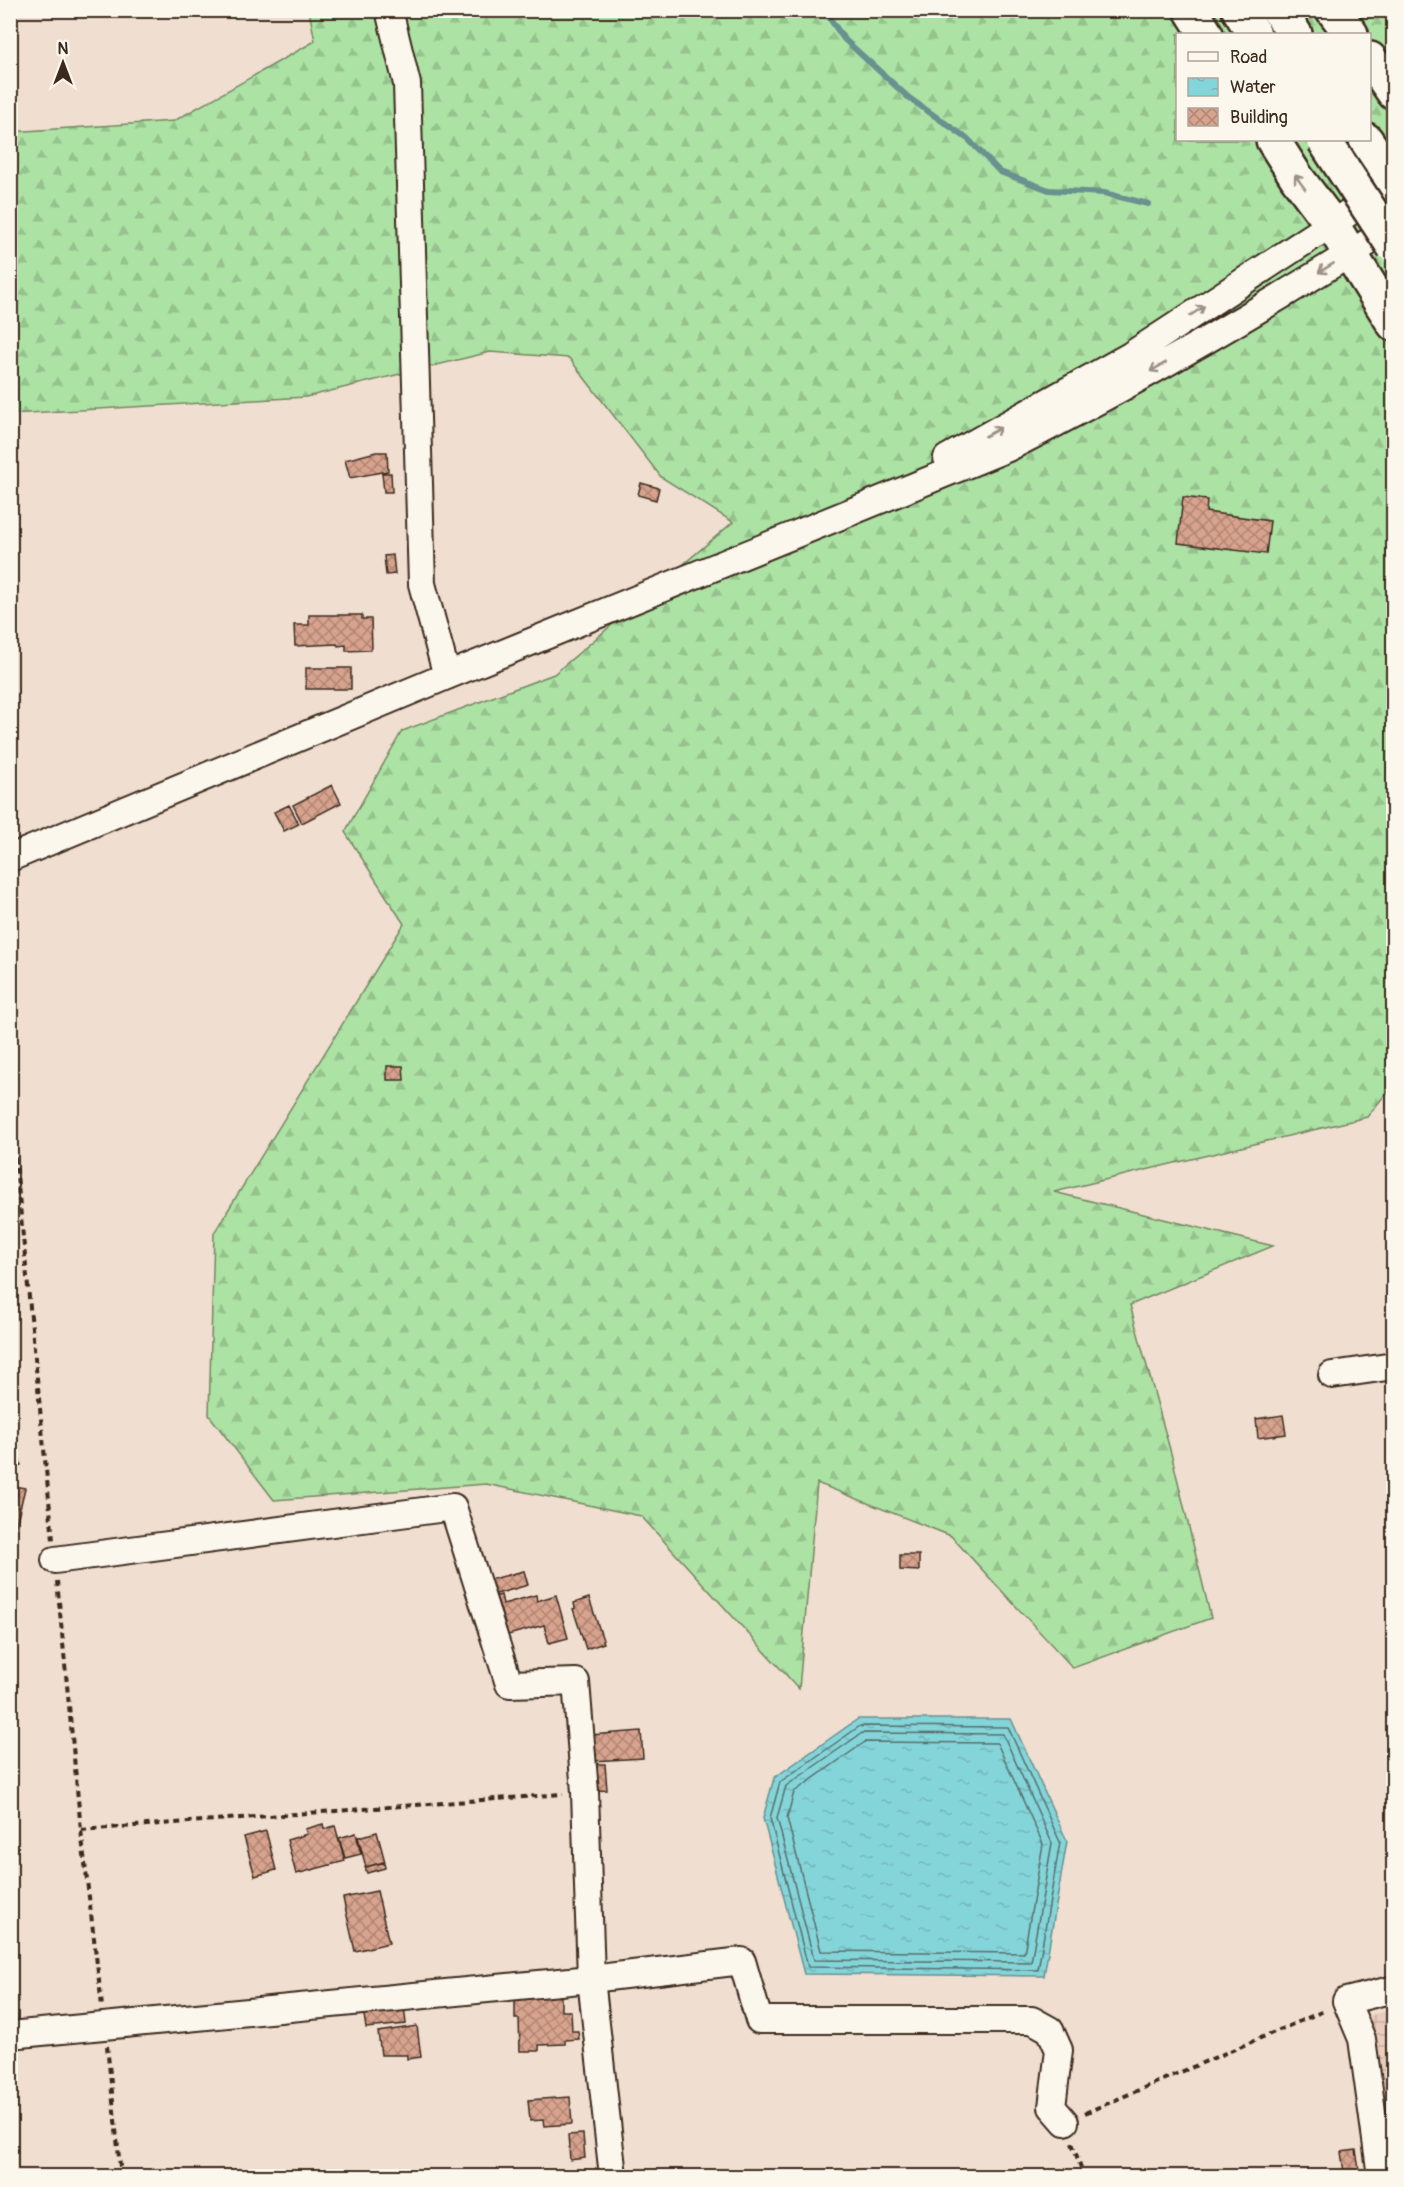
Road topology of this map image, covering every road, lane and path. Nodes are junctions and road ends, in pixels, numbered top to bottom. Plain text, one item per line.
1 (389, 10) edge
2 (1191, 10) edge
3 (1239, 10) edge
4 (1278, 10) edge
5 (1333, 10) edge
6 (1205, 33) edge
7 (1253, 33) edge
8 (1294, 33) edge
9 (1350, 33) edge
10 (1371, 60) edge
11 (1394, 93) edge
12 (1273, 141) edge
13 (1324, 141) edge
14 (1367, 141) edge
15 (1394, 182) edge
16 (1331, 222) junction
17 (1394, 226) edge
18 (1394, 247) edge
19 (1350, 253) junction
20 (1394, 324) edge
21 (851, 512) junction
22 (447, 676) junction
23 (10, 858) edge
24 (10, 1106) edge
25 (1394, 1366) edge
26 (1332, 1375) dead end
27 (55, 1560) junction
28 (585, 1792) junction
29 (81, 1830) junction
30 (591, 1979) junction
31 (1394, 1989) edge
32 (1346, 2001) junction
33 (104, 2025) junction
34 (10, 2036) edge
35 (1065, 2122) junction
36 (121, 2176) edge
37 (613, 2176) edge
38 (1084, 2176) edge
39 (1381, 2176) edge

1 - 22 street
2 - 6 highway
3 - 7 highway
4 - 8 highway
5 - 9 highway
10 - 11 highway
16 -> 12 highway
13 - 18 highway, bridge
14 - 15 highway
15 - 16 street
16 - 19 highway
21 -> 16 street
17 - 19 street
19 - 20 highway
19 -> 21 street
21 - 22 street
22 - 23 street
24 - 27 path
25 - 26 street
27 - 28 street
27 - 29 path
28 - 29 path
28 - 30 street
29 - 33 path
30 - 33 street
30 - 35 street
30 - 37 street
31 - 32 street
32 - 35 path
32 - 39 street
33 - 34 street
33 - 36 path
35 - 38 path

